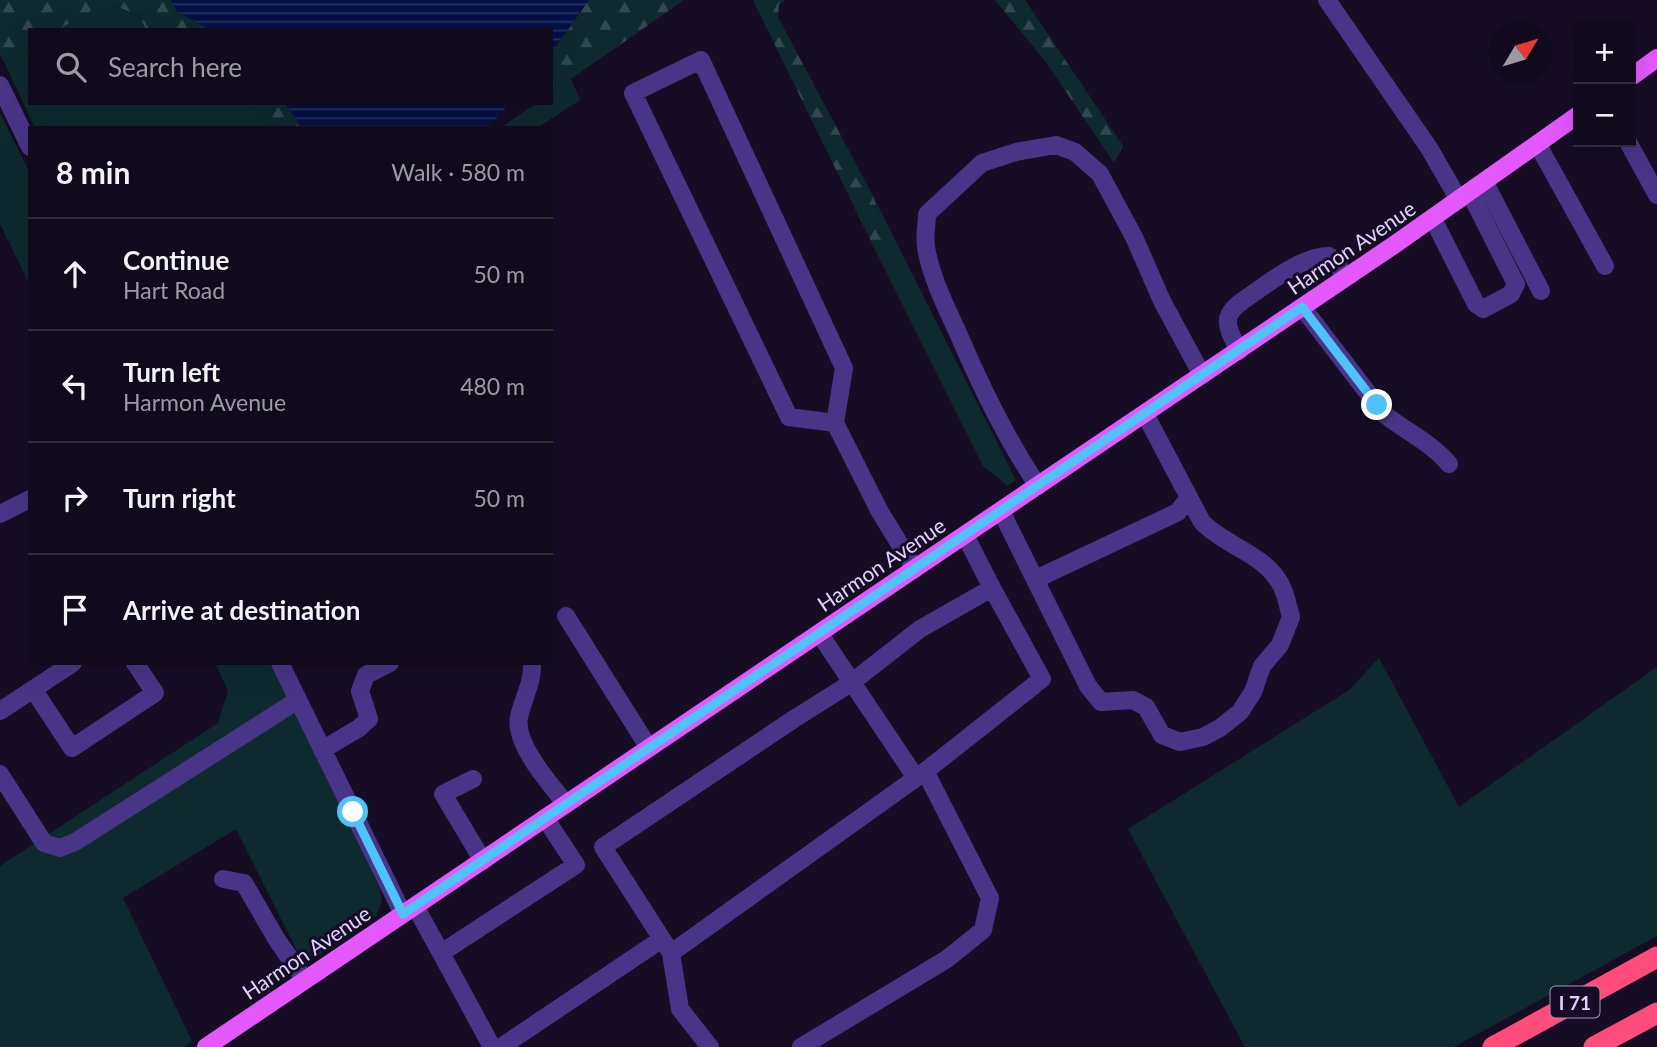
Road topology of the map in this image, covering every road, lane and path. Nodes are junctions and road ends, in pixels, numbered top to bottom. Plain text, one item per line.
1 (1327, 0) edge
2 (1657, 58) edge
3 (1636, 73) edge
4 (0, 85) edge
5 (1573, 120) edge
6 (28, 143) edge
7 (1538, 145) junction
8 (1631, 147) edge
9 (1471, 192) junction
10 (1657, 195) edge
11 (1433, 219) junction
12 (1605, 266) dead end
13 (1345, 278) junction
14 (1541, 291) dead end
15 (1302, 307) junction
16 (1239, 351) junction
17 (1202, 375) junction
18 (1145, 414) junction
19 (835, 423) junction
20 (1448, 464) dead end
21 (1038, 486) junction
22 (1189, 497) junction
23 (28, 500) edge
24 (1001, 510) junction
25 (0, 514) edge
26 (965, 535) junction
27 (915, 569) junction
28 (1036, 579) junction
29 (992, 588) junction
30 (566, 616) dead end
31 (819, 633) junction
32 (71, 665) edge
33 (136, 665) edge
34 (281, 665) edge
35 (386, 665) edge
36 (532, 665) edge
37 (851, 683) junction
38 (33, 689) junction
39 (298, 699) junction
40 (0, 711) edge
41 (649, 748) junction
42 (322, 750) junction
43 (921, 774) junction
44 (0, 775) edge
45 (474, 779) dead end
46 (566, 804) junction
47 (545, 818) junction
48 (603, 847) junction
49 (483, 860) junction
50 (576, 865) junction
51 (223, 879) dead end
52 (409, 910) junction
53 (666, 946) junction
54 (441, 953) junction
55 (1657, 957) edge
56 (305, 981) junction
57 (1657, 1013) edge
58 (206, 1047) edge
59 (492, 1047) edge
60 (501, 1047) edge
61 (710, 1047) edge
62 (801, 1047) edge
63 (1493, 1047) edge
64 (1594, 1047) edge

1 - 9 street
2 - 3 main road
4 - 6 street
5 - 7 main road, Harmon Avenue
7 - 9 main road, Harmon Avenue
7 - 12 street
8 - 10 street
9 - 11 main road, Harmon Avenue
9 - 11 street
9 - 14 street
11 - 13 main road, Harmon Avenue
13 - 15 main road, Harmon Avenue
13 - 16 street
15 - 16 main road, Harmon Avenue
15 - 20 street
16 - 17 main road, Harmon Avenue
17 - 18 main road, Harmon Avenue
17 - 21 street
18 - 21 main road, Harmon Avenue
18 - 22 street
19 - 19 street
19 - 27 street
21 - 24 main road, Harmon Avenue
22 - 28 street
22 - 28 street
23 - 25 street
24 - 26 main road, Harmon Avenue
24 - 28 street
26 - 27 main road, Harmon Avenue
26 - 29 street
27 - 31 main road, Harmon Avenue
29 - 37 street
29 - 43 street
30 - 41 street
31 - 37 street
31 - 41 main road, Harmon Avenue
32 - 38 street
33 - 38 street
34 - 39 street
35 - 42 street
36 - 46 street
37 - 43 street
37 - 48 street
38 - 40 street
39 - 42 street
39 - 44 street
41 - 46 main road, Harmon Avenue
42 - 52 street
43 - 53 street
43 - 62 street
45 - 49 street
46 - 47 main road, Harmon Avenue
47 - 49 main road, Harmon Avenue
47 - 50 street
48 - 50 street
48 - 53 street
49 - 52 main road, Harmon Avenue
50 - 54 street
51 - 56 street
52 - 54 street
52 - 56 main road, Harmon Avenue
53 - 60 street
53 - 61 street
54 - 59 street
55 - 63 highway, I 71
56 - 58 main road, Harmon Avenue
57 - 64 highway, I 71

